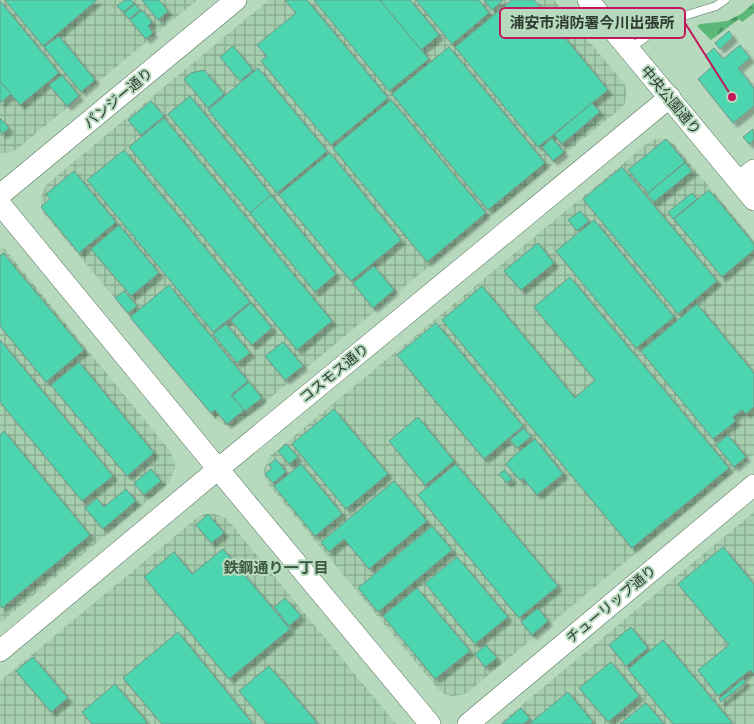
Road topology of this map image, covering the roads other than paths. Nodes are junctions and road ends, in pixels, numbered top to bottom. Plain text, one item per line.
1 (236, 0) edge
2 (588, 0) edge
3 (725, 0) edge
4 (629, 50) junction
5 (670, 97) junction
6 (747, 176) edge
7 (0, 195) edge
8 (754, 200) edge
9 (0, 204) edge
10 (218, 469) junction
11 (754, 485) edge
12 (0, 651) edge
13 (430, 724) edge
14 (468, 724) edge

1 - 7 street, パンジー通り
2 - 4 street, 中央公園通り
3 - 4 lane
4 - 5 street, 中央公園通り
5 - 6 street, 中央公園通り
5 - 10 street, コスモス通り
6 - 8 street, 中央公園通り
9 - 10 street
10 - 12 street, コスモス通り
10 - 13 street
11 - 14 street, チューリップ通り

